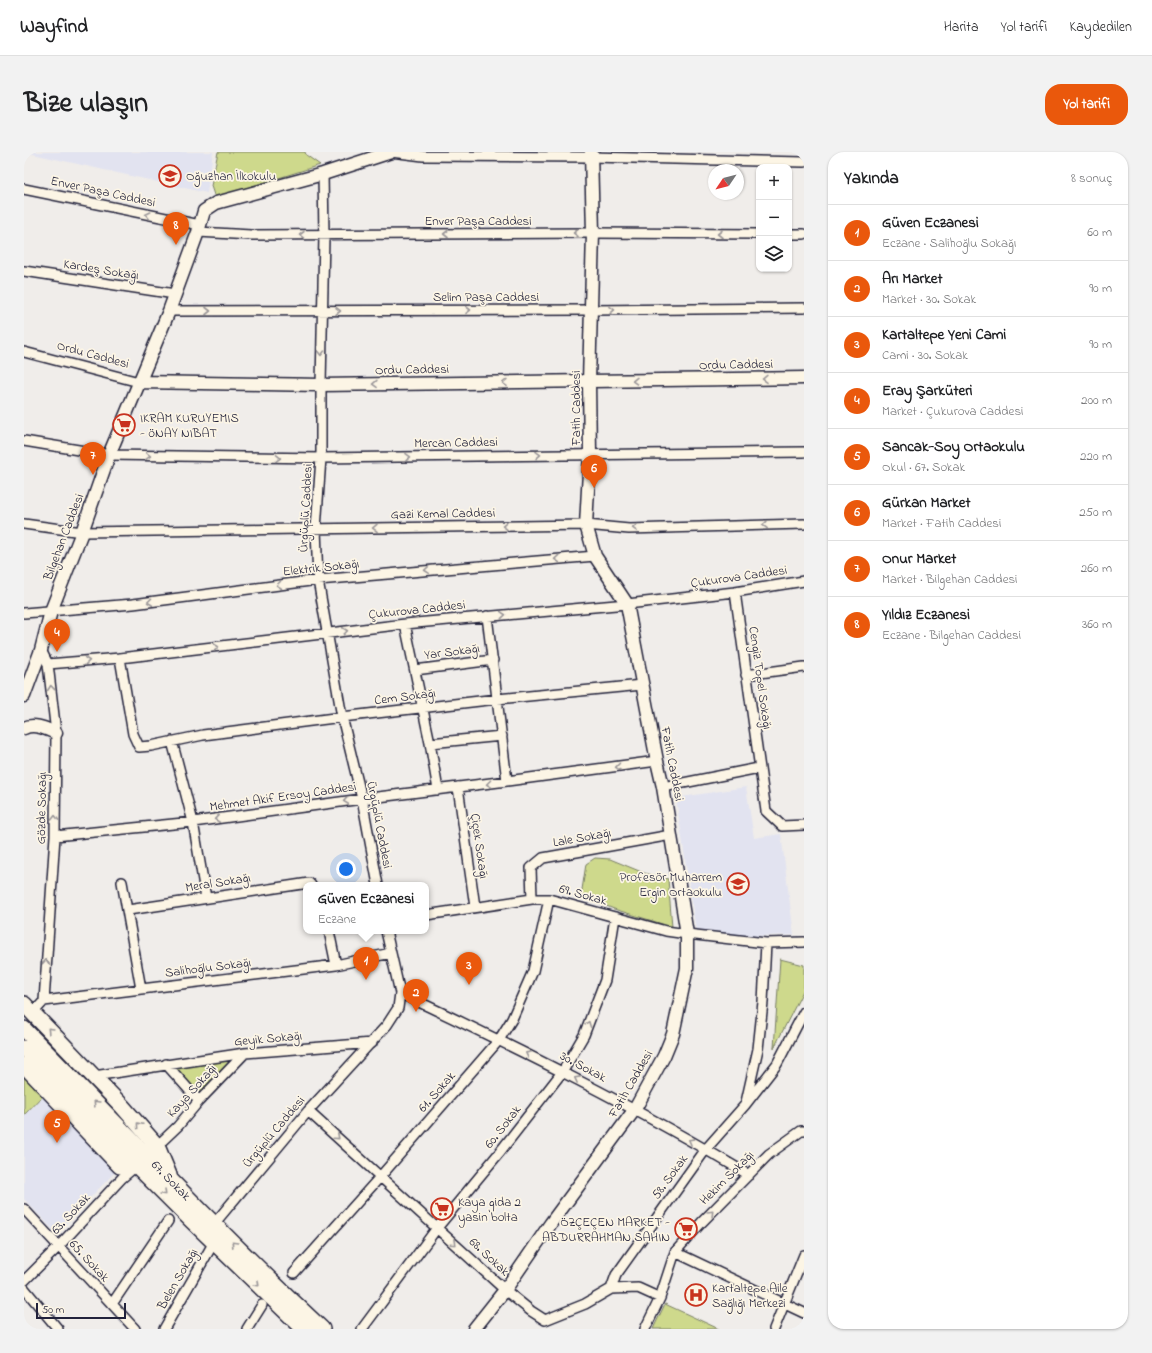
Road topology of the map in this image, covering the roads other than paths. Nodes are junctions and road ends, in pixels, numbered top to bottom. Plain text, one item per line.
1 (391, 152) edge
2 (591, 155) edge
3 (804, 162) edge
4 (323, 174) junction
5 (24, 189) edge
6 (199, 229) junction
7 (593, 233) junction
8 (756, 234) edge
9 (792, 234) edge
10 (804, 234) edge
11 (324, 235) junction
12 (24, 271) edge
13 (175, 294) junction
14 (804, 308) edge
15 (592, 310) junction
16 (168, 311) junction
17 (322, 311) junction
18 (24, 352) edge
19 (804, 378) edge
20 (139, 382) junction
21 (589, 382) junction
22 (321, 385) junction
23 (24, 441) edge
24 (804, 452) edge
25 (590, 454) junction
26 (109, 455) junction
27 (322, 458) junction
28 (24, 524) edge
29 (804, 524) edge
30 (586, 525) junction
31 (316, 528) junction
32 (82, 532) junction
33 (595, 556) junction
34 (318, 580) junction
35 (804, 581) edge
36 (735, 592) junction
37 (627, 604) junction
38 (51, 611) junction
39 (24, 613) edge
40 (487, 616) junction
41 (405, 624) junction
42 (327, 634) junction
43 (41, 650) junction
44 (120, 658) junction
45 (492, 660) junction
46 (48, 664) junction
47 (804, 667) edge
48 (415, 670) junction
49 (746, 675) junction
50 (642, 685) junction
51 (24, 696) edge
52 (497, 699) junction
53 (422, 708) junction
54 (342, 717) junction
55 (24, 728) edge
56 (56, 734) junction
57 (502, 736) junction
58 (172, 741) junction
59 (430, 743) junction
60 (657, 761) junction
61 (759, 768) junction
62 (507, 781) junction
63 (458, 787) junction
64 (663, 787) junction
65 (438, 790) junction
66 (362, 799) junction
67 (193, 822) junction
68 (804, 825) edge
69 (671, 835) junction
70 (55, 836) junction
71 (122, 882) dead end
72 (377, 882) edge
73 (303, 884) edge
74 (206, 898) junction
75 (532, 899) junction
76 (549, 899) junction
77 (475, 907) junction
78 (128, 910) junction
79 (429, 914) edge
80 (615, 916) junction
81 (330, 934) edge
82 (387, 934) edge
83 (687, 934) junction
84 (804, 942) edge
85 (766, 943) junction
86 (391, 953) junction
87 (336, 965) junction
88 (141, 989) junction
89 (400, 993) junction
90 (44, 1000) junction
91 (28, 1008) edge
92 (804, 1012) edge
93 (24, 1029) edge
94 (499, 1040) junction
95 (372, 1043) junction
96 (24, 1048) edge
97 (245, 1053) junction
98 (166, 1064) junction
99 (24, 1065) edge
100 (563, 1071) junction
101 (94, 1076) junction
102 (199, 1101) junction
103 (745, 1105) junction
104 (635, 1109) junction
105 (308, 1111) junction
106 (804, 1131) edge
107 (157, 1146) junction
108 (706, 1149) junction
109 (136, 1165) junction
110 (749, 1175) junction
111 (380, 1177) junction
112 (172, 1182) junction
113 (24, 1209) edge
114 (168, 1221) dead end
115 (214, 1224) junction
116 (438, 1228) junction
117 (214, 1242) junction
118 (58, 1247) junction
119 (675, 1252) junction
120 (804, 1255) edge
121 (294, 1273) dead end
122 (24, 1281) edge
123 (24, 1288) edge
124 (611, 1289) junction
125 (505, 1290) junction
126 (660, 1298) junction
127 (112, 1304) junction
128 (262, 1305) dead end
129 (784, 1305) junction
130 (804, 1313) edge
131 (58, 1329) edge
132 (135, 1329) edge
133 (164, 1329) edge
134 (246, 1329) edge
135 (304, 1329) edge
136 (322, 1329) edge
137 (362, 1329) edge
138 (474, 1329) edge
139 (645, 1329) edge
140 (774, 1329) edge

1 - 2 street
1 - 4 street, Bilgehan Caddesi
2 - 3 street
2 - 7 street, Fatih Caddesi
4 - 6 street, Bilgehan Caddesi
4 - 11 street, Ürgüplü Caddesi
6 -> 5 street, Enver Paşa Caddesi
11 -> 6 street, Enver Paşa Caddesi
6 - 13 street, Bilgehan Caddesi
8 -> 7 street, Enver Paşa Caddesi
7 -> 11 street, Enver Paşa Caddesi
7 - 15 street, Fatih Caddesi
9 - 10 street
11 - 17 street, Ürgüplü Caddesi
12 - 13 street, Kardeş Sokağı
13 - 16 street, Bilgehan Caddesi
15 -> 14 street, Selim Paşa Caddesi
17 -> 15 street, Selim Paşa Caddesi
15 - 21 street, Fatih Caddesi
16 -> 17 street, Selim Paşa Caddesi
16 - 20 street, Bilgehan Caddesi
17 -> 22 street, Ürgüplü Caddesi
18 - 20 street, Ordu Caddesi
19 -> 21 street, Ordu Caddesi
20 - 22 street, Ordu Caddesi
20 - 26 street, Bilgehan Caddesi
21 -> 22 street, Ordu Caddesi
21 - 25 street, Fatih Caddesi
22 - 27 street, Ürgüplü Caddesi
23 - 26 street, Mercan Caddesi
24 - 25 street, Mercan Caddesi
27 -> 25 street, Mercan Caddesi
25 - 30 street, Fatih Caddesi
26 -> 27 street, Mercan Caddesi
26 - 32 street, Bilgehan Caddesi
27 - 31 street, Ürgüplü Caddesi
28 - 32 street, Gazi Kemal Caddesi
29 -> 30 street, Gazi Kemal Caddesi
30 -> 31 street, Gazi Kemal Caddesi
30 - 33 street, Fatih Caddesi
31 - 32 street, Gazi Kemal Caddesi
31 - 34 street, Ürgüplü Caddesi
32 - 38 street, Bilgehan Caddesi
33 -> 34 street, Elektrik Sokağı
33 - 37 street, Fatih Caddesi
34 -> 38 street, Elektrik Sokağı
34 - 42 street, Ürgüplü Caddesi
35 - 36 street, Çukurova Caddesi
36 - 37 street, Çukurova Caddesi
36 - 49 street, Cengiz Topel Sokağı
40 -> 37 street, Çukurova Caddesi
37 - 50 street, Fatih Caddesi
38 - 39 street, Elektrik Sokağı
38 - 43 street, Bilgehan Caddesi
40 - 41 street, Çukurova Caddesi
40 - 45 street
42 -> 41 street, Çukurova Caddesi
41 - 48 street
44 -> 42 street, Çukurova Caddesi
42 - 54 street, Ürgüplü Caddesi
43 - 46 street
43 - 51 street, Bilgehan Caddesi
46 -> 44 street, Çukurova Caddesi
44 - 58 street, Cem Sokağı
45 - 48 street, Yar Sokağı
45 - 52 street
56 -> 46 street, Gözde Sokağı
47 - 49 street
48 - 53 street
49 - 61 street, Cengiz Topel Sokağı
50 - 52 street, Cem Sokağı
50 - 60 street, Fatih Caddesi
52 - 53 street, Cem Sokağı
52 - 57 street
53 - 54 street, Cem Sokağı
53 - 59 street
54 - 58 street, Cem Sokağı
54 - 66 street, Ürgüplü Caddesi
55 - 56 street
70 -> 56 street, Gözde Sokağı
57 - 59 street
57 - 62 street
58 - 67 street
59 - 65 street
60 -> 62 street, Mehmet Akif Ersoy Caddesi
60 - 64 street, Fatih Caddesi
61 - 64 street
61 - 68 street, Cengiz Topel Sokağı
62 -> 63 street, Mehmet Akif Ersoy Caddesi
63 - 65 street, Mehmet Akif Ersoy Caddesi
63 - 77 street, Çiçek Sokağı
64 - 69 street, Fatih Caddesi
65 - 66 street, Mehmet Akif Ersoy Caddesi
66 -> 67 street, Mehmet Akif Ersoy Caddesi
66 - 72 street, Ürgüplü Caddesi
67 - 70 street, Mehmet Akif Ersoy Caddesi
67 - 74 street
69 - 75 street, Lale Sokağı
69 - 83 street, Fatih Caddesi
90 -> 70 street, Gözde Sokağı
71 - 78 street
73 - 74 street, Meral Sokağı
74 - 78 street, Meral Sokağı
75 - 76 street, 69. Sokak
75 - 77 street, 69. Sokak
76 - 80 street, 69. Sokak
76 - 94 street, 61. Sokak
77 - 79 street, 69. Sokak
78 - 88 street
80 - 83 street, 69. Sokak
100 -> 80 street, 60. Sokak
81 - 87 street
82 - 86 street, Ürgüplü Caddesi
83 - 85 street, 69. Sokak
83 - 104 street, Fatih Caddesi
84 - 85 street, 69. Sokak
85 - 103 street, 58. Sokak
86 - 87 street, Salihoğlu Sokağı
86 - 89 street, Ürgüplü Caddesi
87 - 88 street, Salihoğlu Sokağı
88 - 90 street, Salihoğlu Sokağı
89 - 94 street, 30. Sokak
89 - 95 street, Ürgüplü Caddesi
90 - 91 street
101 -> 91 main road
92 - 103 street, 58. Sokak
112 -> 93 main road, 67. Sokak
100 -> 94 street, 30. Sokak
94 - 111 street, 61. Sokak
95 - 97 street, Geyik Sokağı
95 - 105 street, Ürgüplü Caddesi
96 - 109 main road, 67. Sokak
97 - 98 street, Geyik Sokağı
97 - 102 street, Kaya Sokağı
98 - 101 street, Geyik Sokağı
98 - 102 street
99 - 109 main road
104 -> 100 street, 30. Sokak
100 - 116 street, 60. Sokak
107 -> 101 main road
102 - 107 street, Kaya Sokağı
103 - 108 street, 58. Sokak
108 -> 104 street, 30. Sokak
104 - 125 street, Fatih Caddesi
105 -> 111 street, 68. Sokak
105 - 115 street, Ürgüplü Caddesi
106 - 110 street, Hekim Sokağı
107 - 112 main road
108 - 110 street, 30. Sokak
108 - 124 street, 58. Sokak
109 -> 117 main road, 67. Sokak
109 - 118 street, 63. Sokak
119 -> 110 street, Hekim Sokağı
111 - 116 street, 68. Sokak
111 - 121 street, 61. Sokak
112 - 115 main road, 67. Sokak
113 - 118 street, 65. Sokak
114 - 127 street
136 -> 115 main road, 67. Sokak
116 -> 125 street, 68. Sokak
116 - 137 street, 60. Sokak
117 - 133 street, Belen Sokağı
117 -> 135 main road, 67. Sokak
118 - 122 street, 63. Sokak
118 - 127 street, 65. Sokak
119 - 126 street, Hekim Sokağı
119 - 129 street
120 - 129 street
123 - 131 street
124 - 125 street, 68. Sokak
124 - 126 street, 68. Sokak
125 - 138 street, Fatih Caddesi
126 - 139 street, Hekim Sokağı
127 - 132 street, 65. Sokak
128 - 134 street
129 - 130 street
129 - 140 street

